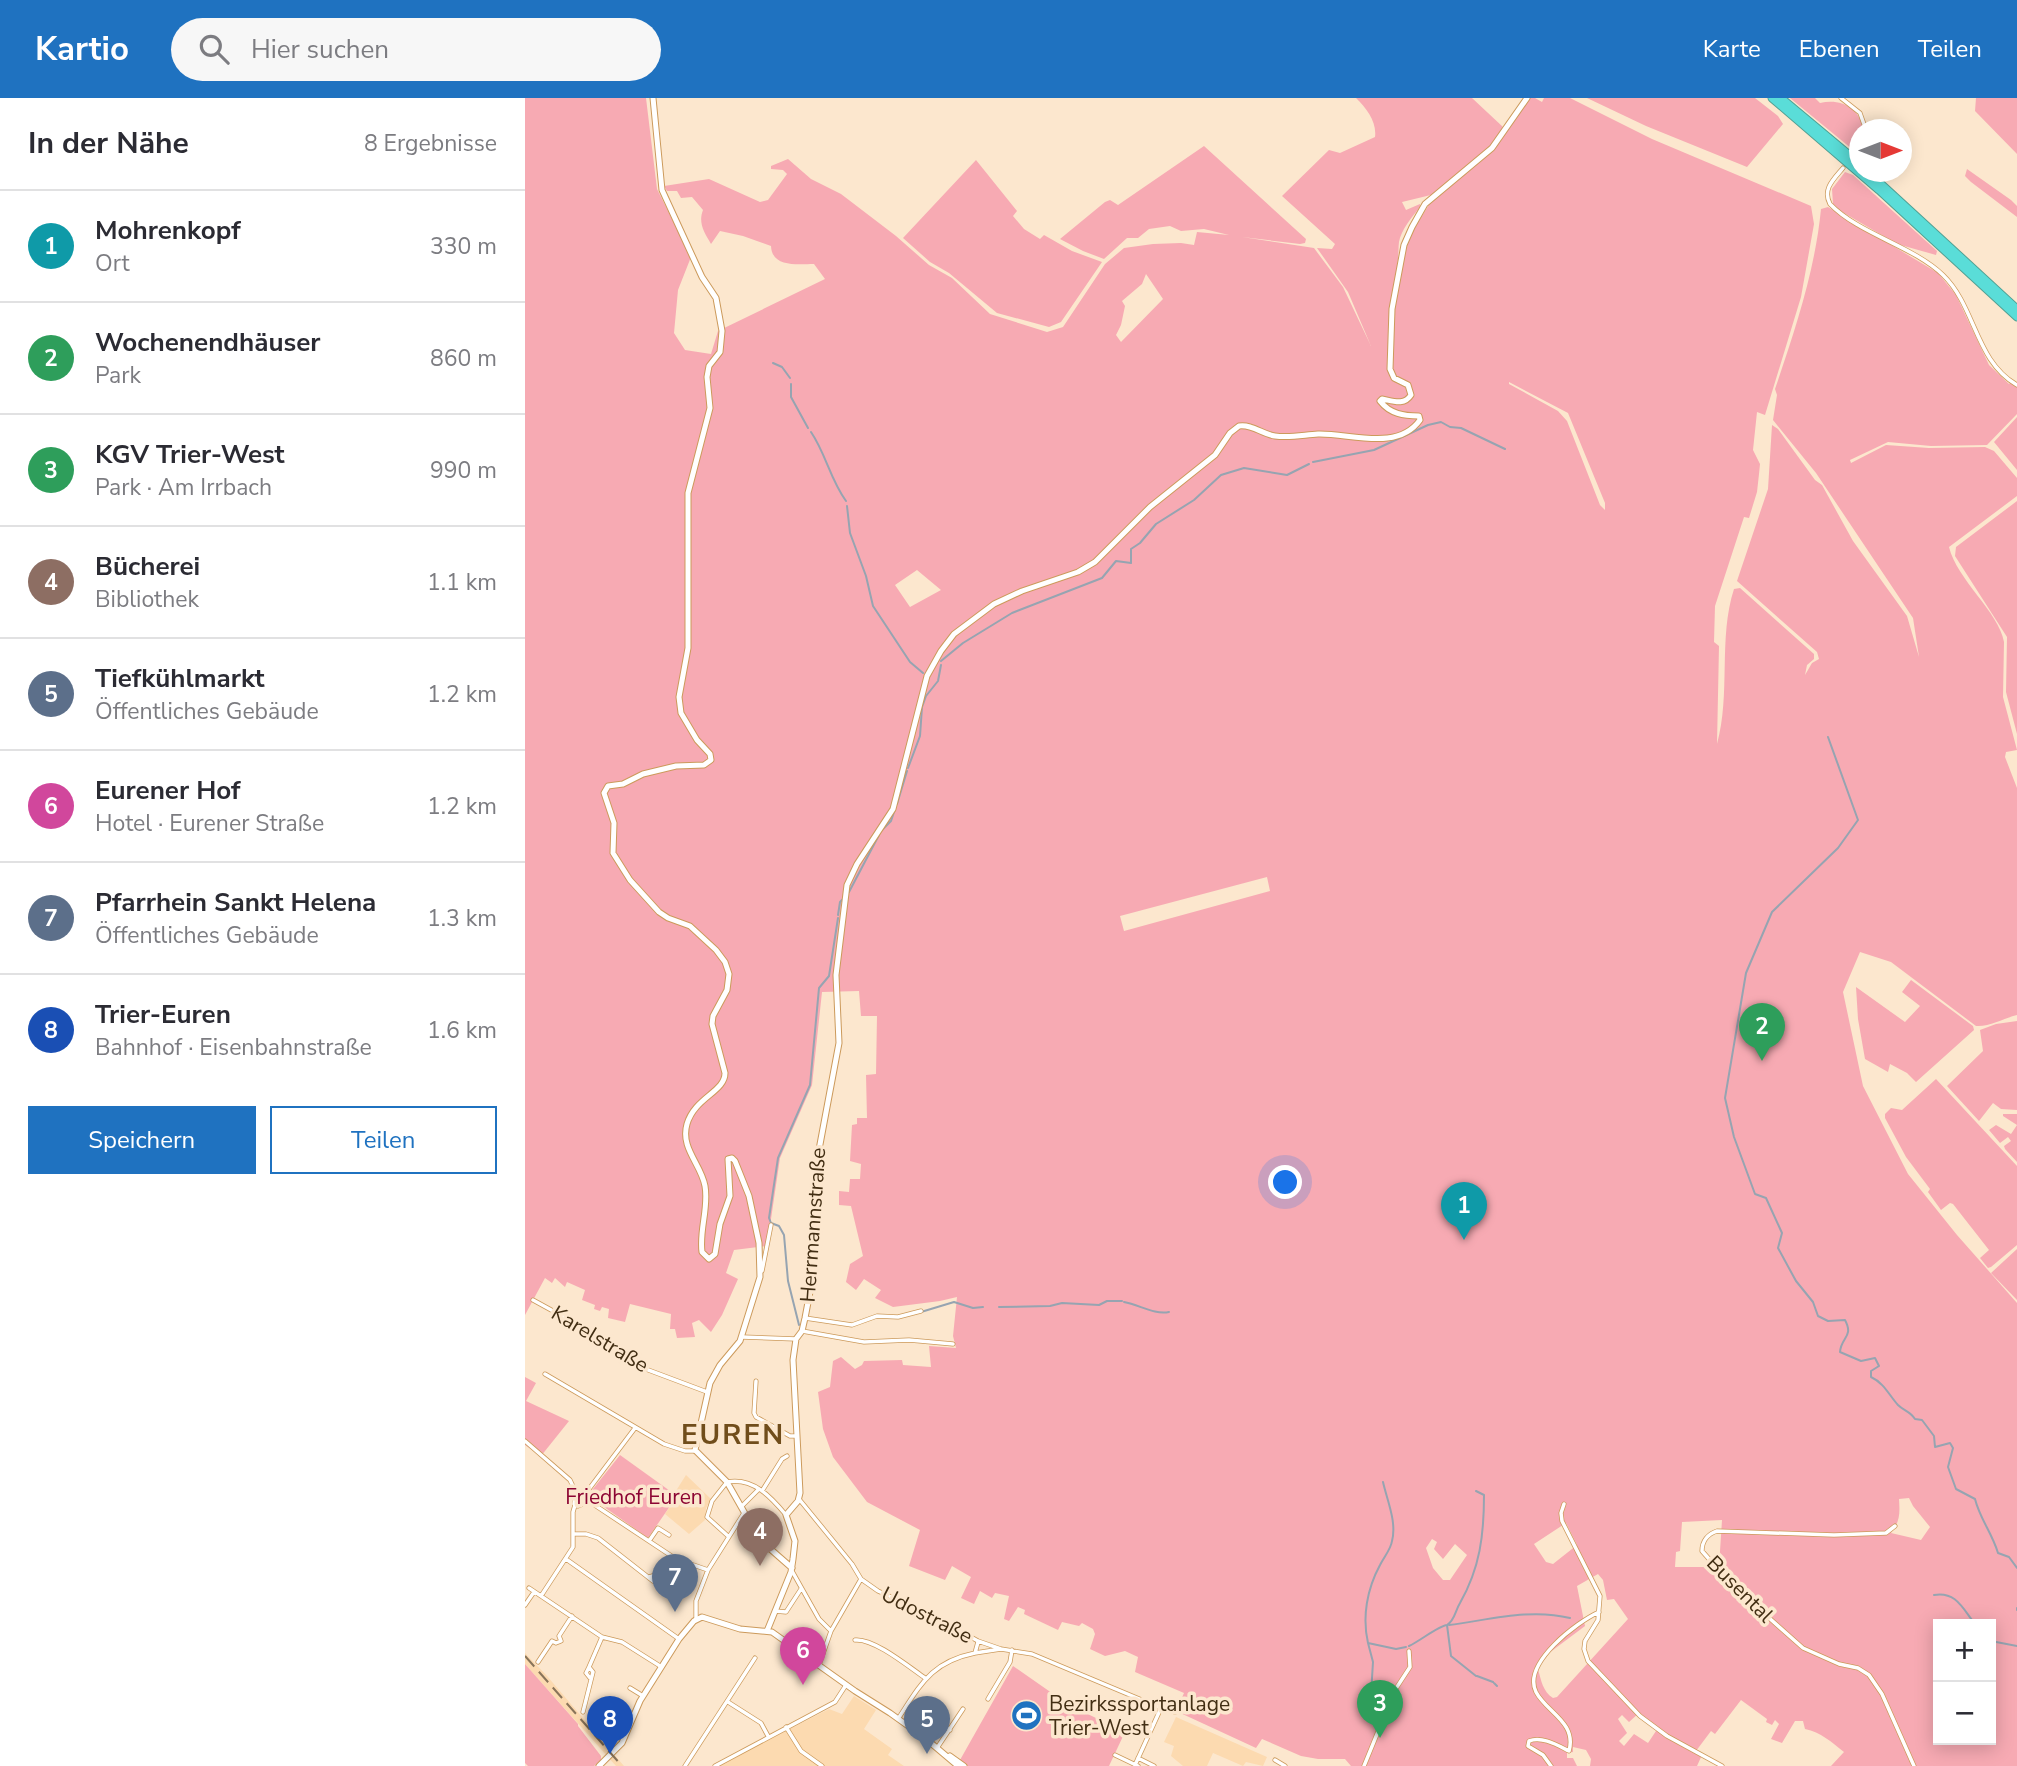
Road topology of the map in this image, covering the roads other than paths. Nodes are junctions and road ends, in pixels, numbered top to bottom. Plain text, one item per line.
1 (653, 98) edge
2 (1527, 98) edge
3 (1772, 98) edge
4 (1781, 98) edge
5 (1841, 98) edge
6 (1862, 119) edge
7 (1849, 155) edge
8 (1843, 168) dead end
9 (1878, 182) edge
10 (2017, 309) edge
11 (2017, 317) edge
12 (2017, 385) edge
13 (771, 1225) dead end
14 (760, 1276) junction
15 (533, 1300) dead end
16 (921, 1311) dead end
17 (805, 1318) junction
18 (802, 1331) junction
19 (742, 1337) junction
20 (796, 1339) junction
21 (953, 1344) dead end
22 (545, 1374) dead end
23 (756, 1381) dead end
24 (707, 1392) junction
25 (635, 1428) junction
26 (796, 1436) junction
27 (525, 1441) edge
28 (696, 1452) junction
29 (787, 1456) dead end
30 (727, 1482) junction
31 (761, 1490) junction
32 (576, 1495) junction
33 (584, 1499) junction
34 (799, 1499) junction
35 (1564, 1504) dead end
36 (575, 1505) junction
37 (741, 1507) junction
38 (744, 1513) junction
39 (786, 1515) junction
40 (1895, 1527) dead end
41 (573, 1534) junction
42 (669, 1535) dead end
43 (728, 1536) junction
44 (649, 1541) junction
45 (566, 1559) junction
46 (792, 1567) junction
47 (708, 1570) junction
48 (649, 1577) dead end
49 (861, 1579) junction
50 (529, 1588) dead end
51 (801, 1589) junction
52 (534, 1592) junction
53 (541, 1596) junction
54 (525, 1605) edge
55 (775, 1611) junction
56 (1599, 1612) junction
57 (572, 1616) junction
58 (696, 1619) junction
59 (767, 1631) junction
60 (831, 1631) junction
61 (602, 1637) junction
62 (678, 1639) junction
63 (855, 1640) dead end
64 (978, 1642) junction
65 (1001, 1649) junction
66 (1012, 1650) junction
67 (1409, 1651) dead end
68 (975, 1653) junction
69 (755, 1658) dead end
70 (538, 1662) dead end
71 (819, 1665) junction
72 (660, 1667) junction
73 (925, 1678) junction
74 (846, 1685) junction
75 (630, 1688) dead end
76 (643, 1696) junction
77 (988, 1699) dead end
78 (728, 1702) junction
79 (1161, 1708) junction
80 (963, 1709) dead end
81 (583, 1712) dead end
82 (1175, 1712) dead end
83 (898, 1719) junction
84 (934, 1719) dead end
85 (786, 1727) junction
86 (950, 1730) junction
87 (768, 1737) junction
88 (939, 1750) junction
89 (1115, 1755) dead end
90 (1138, 1758) junction
91 (1275, 1760) dead end
92 (1137, 1765) edge
93 (599, 1766) edge
94 (685, 1766) edge
95 (715, 1766) edge
96 (822, 1766) edge
97 (958, 1766) edge
98 (964, 1766) edge
99 (1154, 1766) edge
100 (1285, 1766) edge
101 (1364, 1766) edge
102 (1551, 1766) edge
103 (1722, 1766) edge
104 (1914, 1766) edge

1 - 14 street
2 - 17 street, Herrmannstraße
3 - 11 highway
4 - 7 highway
5 - 6 street
8 - 12 street
9 - 10 highway
13 - 14 street
14 - 19 street
15 - 24 street, Karelstraße
16 - 17 street
17 - 18 street, Herrmannstraße
18 - 20 street, Herrmannstraße
18 - 21 street
19 - 20 street
19 - 24 street
20 - 26 street
22 - 25 street
23 - 26 street
24 - 28 street
25 - 28 street
25 - 33 street
26 - 34 street
27 - 32 street
28 - 30 street
29 - 31 street
30 - 31 street
30 - 37 street
30 - 43 street
31 - 37 street
31 - 39 street
32 - 33 street
32 - 36 street
33 - 36 street
33 - 44 street
34 - 39 street
34 - 49 street, Udostraße
35 - 56 street
36 - 41 street
37 - 38 street
38 - 43 street
38 - 46 street
39 - 46 street
40 - 104 street, Busental
41 - 45 street
41 - 48 street
42 - 44 street
43 - 47 street
44 - 47 street
45 - 53 street
45 - 62 street
46 - 51 street
46 - 55 street
47 - 58 street
49 - 60 street
49 - 64 street, Udostraße
50 - 52 street
51 - 55 street
51 - 60 street
52 - 53 street
52 - 54 street
53 - 57 street
55 - 59 street
56 - 102 street
56 - 103 street
57 - 61 street
57 - 70 street
58 - 59 street
58 - 62 street
59 - 71 street
60 - 71 street
61 - 72 street
61 - 81 street
62 - 72 street
63 - 73 street
64 - 65 street, Udostraße
64 - 68 street
65 - 66 street, Udostraße
65 - 68 street
66 - 77 street
66 - 79 street, Udostraße
67 - 101 street
68 - 73 street
69 - 78 street
71 - 74 street
72 - 76 street
73 - 83 street
74 - 83 street
74 - 85 street
75 - 76 street
76 - 93 street
78 - 87 street
78 - 94 street
79 - 82 street, Udostraße
79 - 90 street
80 - 86 street
83 - 88 street
84 - 86 street
85 - 87 street
85 - 96 street
86 - 88 street
87 - 95 street
88 - 97 street
88 - 98 street
89 - 92 street
90 - 92 street
90 - 99 street
91 - 100 street

